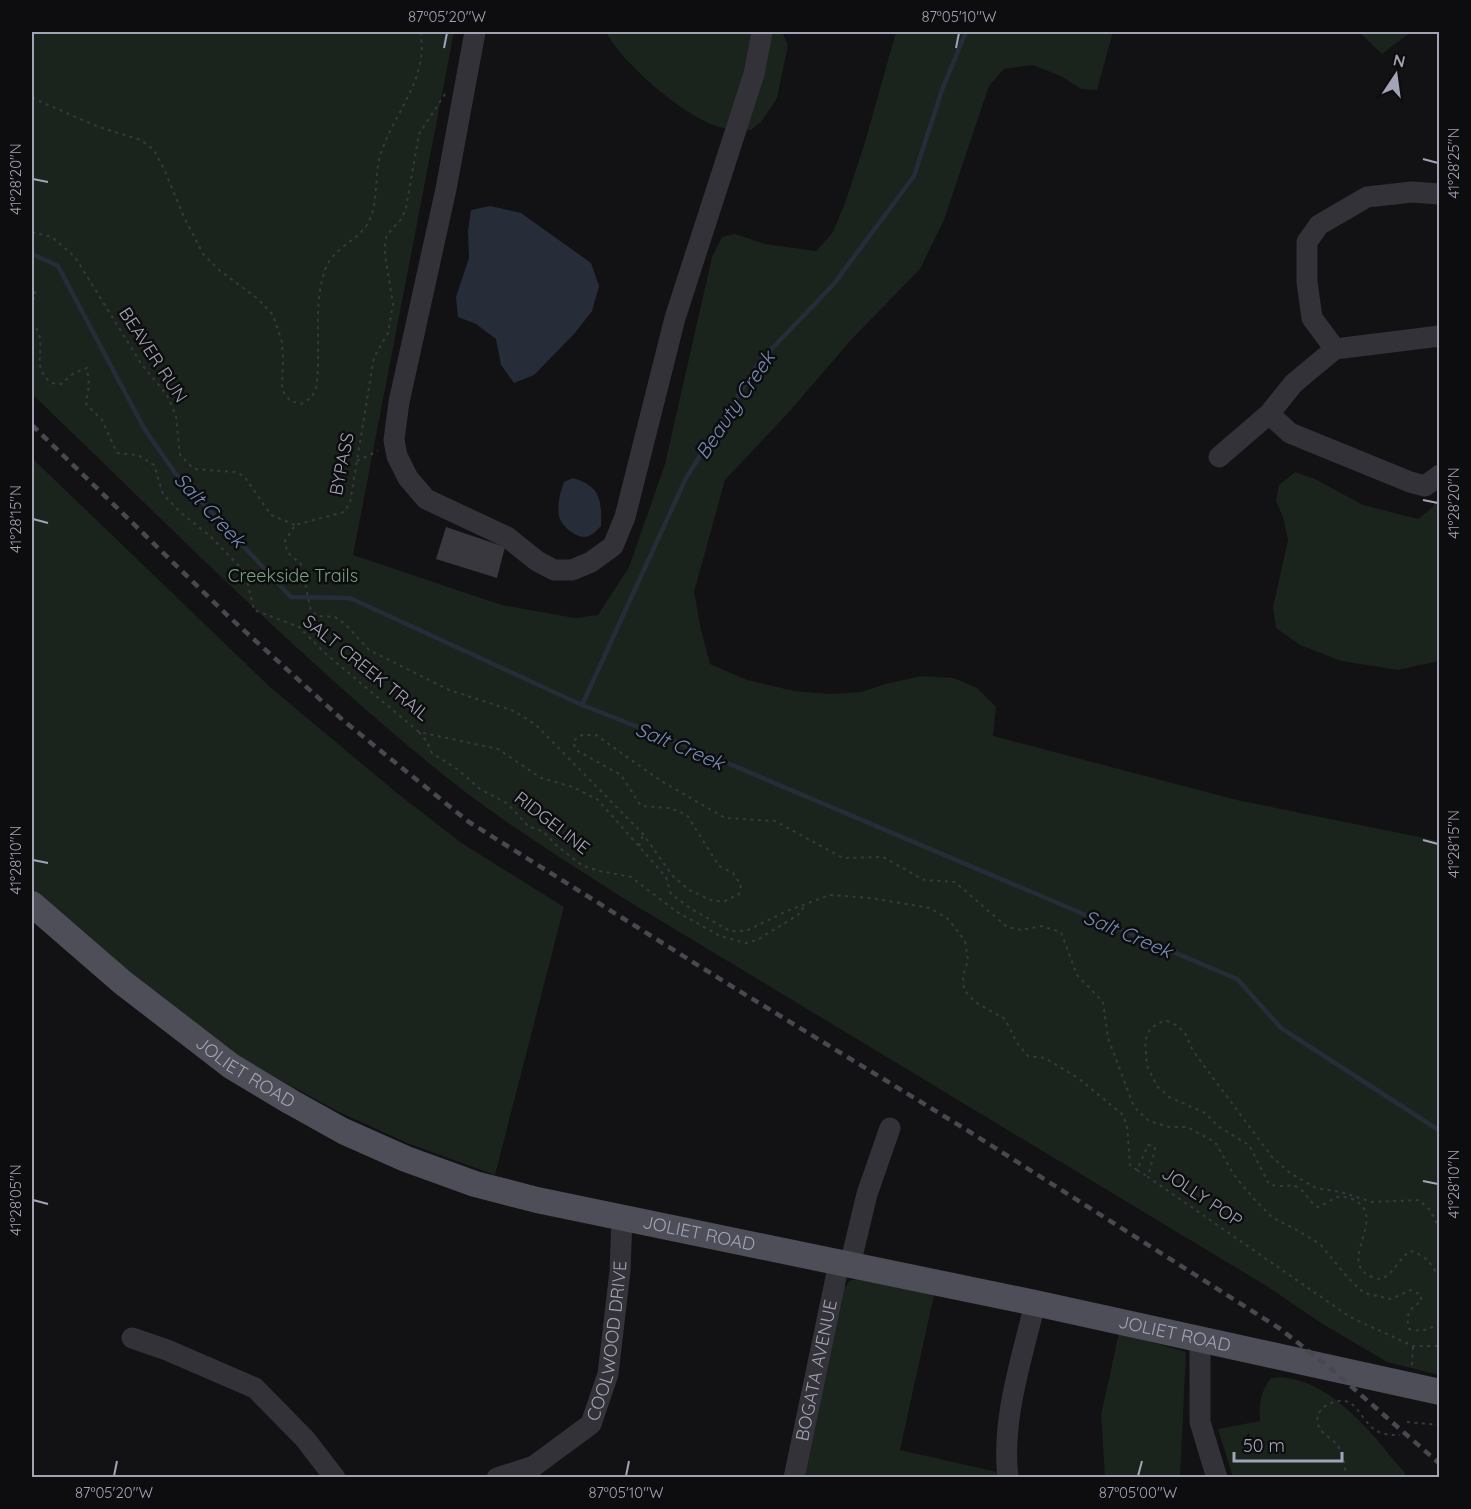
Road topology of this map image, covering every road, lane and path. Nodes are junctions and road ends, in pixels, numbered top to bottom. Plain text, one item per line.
1 (420, 32) edge
2 (475, 32) edge
3 (762, 32) edge
4 (448, 87) dead end
5 (32, 98) edge
6 (1440, 194) edge
7 (32, 232) edge
8 (32, 284) edge
9 (32, 301) edge
10 (32, 322) edge
11 (1440, 336) edge
12 (1335, 349) junction
13 (1269, 414) junction
14 (394, 440) junction
15 (1219, 457) dead end
16 (357, 462) junction
17 (1440, 475) edge
18 (295, 525) junction
19 (419, 732) junction
20 (643, 834) junction
21 (639, 846) junction
22 (806, 903) junction
23 (32, 904) edge
24 (890, 1128) dead end
25 (1137, 1170) junction
26 (1148, 1177) junction
27 (622, 1218) junction
28 (1440, 1230) edge
29 (845, 1264) junction
30 (1440, 1279) edge
31 (1035, 1303) junction
32 (1440, 1323) edge
33 (132, 1338) dead end
34 (1200, 1339) junction
35 (1440, 1346) edge
36 (1440, 1392) edge
37 (1407, 1422) dead end
38 (1440, 1425) edge
39 (1400, 1436) dead end
40 (335, 1478) edge
41 (497, 1478) edge
42 (794, 1478) edge
43 (1008, 1478) edge
44 (1217, 1478) edge
45 (1344, 1478) edge

1 - 5 path
2 - 14 street
3 - 14 street
4 - 16 path, BYPASS
6 - 12 street
7 - 18 path, BEAVER RUN
8 - 9 path
10 - 19 path, SALT CREEK TRAIL
11 - 12 street
12 - 13 street
13 - 15 street
13 - 17 street
14 - 16 path
16 - 18 path, BYPASS
18 - 20 path
19 - 21 path, SALT CREEK TRAIL
19 - 22 path, RIDGELINE
20 - 21 path
20 - 32 path, JOLLY POP
21 - 22 path, JOLLY POP
22 - 25 path, JOLLY POP
23 - 27 main road, JOLIET ROAD
24 - 29 street, BOGATA AVENUE
25 - 26 path
25 - 26 path, JOLLY POP
26 - 35 path, JOLLY POP
27 - 29 main road, JOLIET ROAD
27 - 41 street, COOLWOOD DRIVE
28 - 30 path
29 - 31 main road, JOLIET ROAD
29 - 42 street, BOGATA AVENUE
31 - 34 main road, JOLIET ROAD
31 - 43 street
33 - 40 street
34 - 36 main road, JOLIET ROAD
34 - 44 street
37 - 38 path
39 - 45 path

